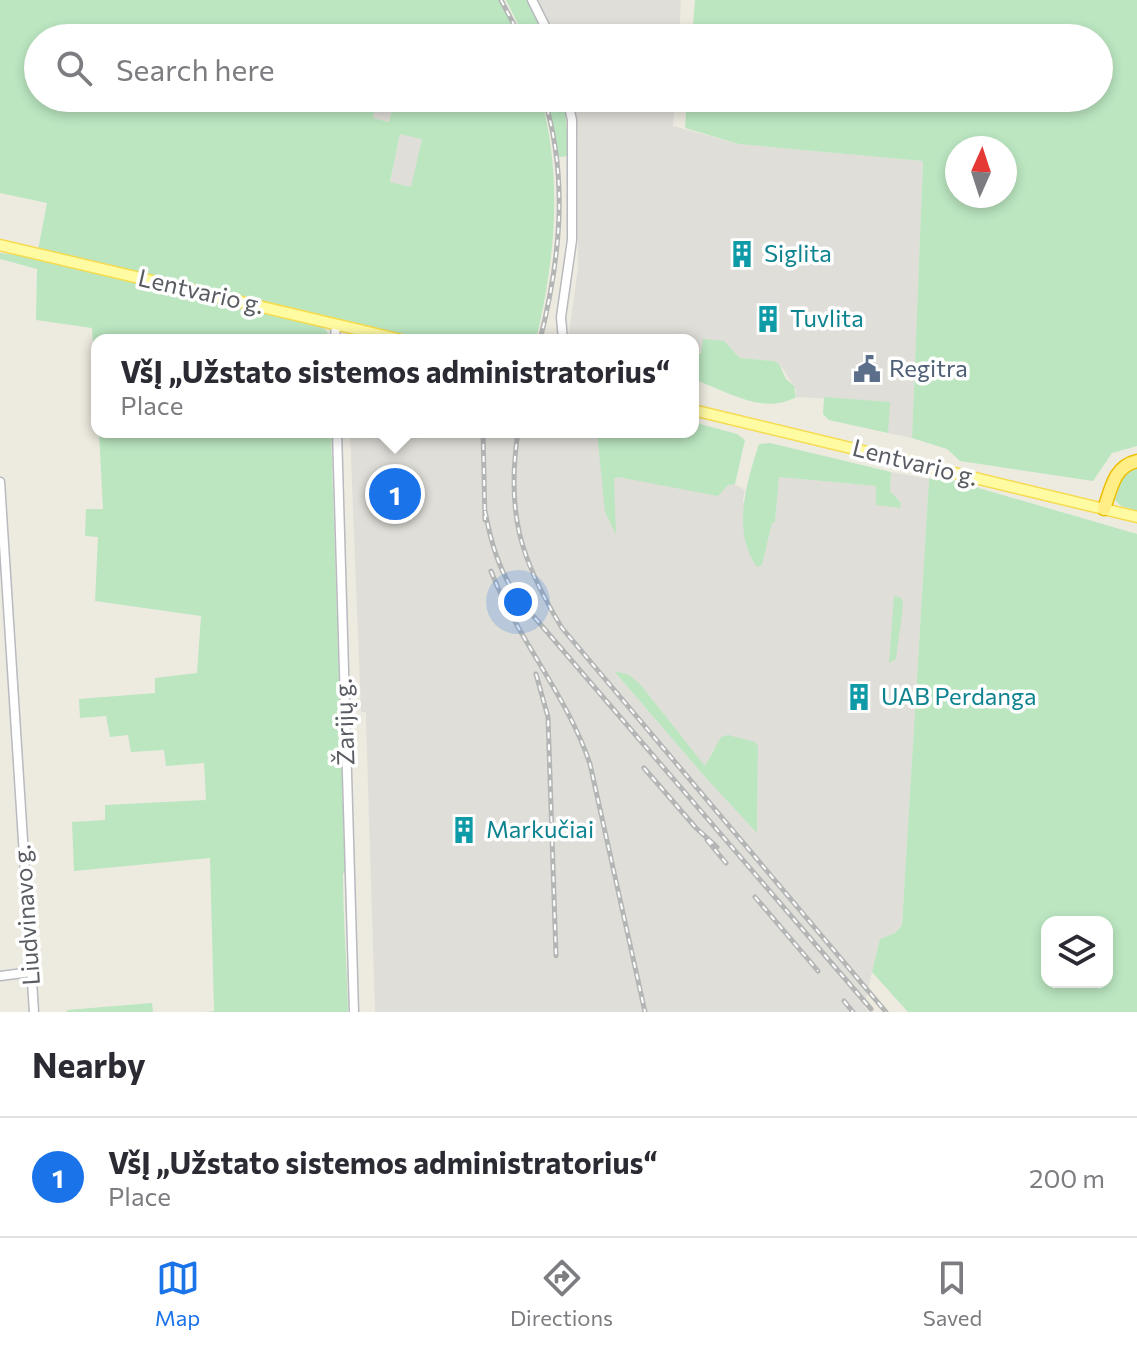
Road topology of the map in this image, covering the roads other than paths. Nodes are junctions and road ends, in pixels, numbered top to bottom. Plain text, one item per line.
1 (532, 0) edge
2 (544, 24) edge
3 (570, 112) edge
4 (0, 245) edge
5 (336, 324) junction
6 (335, 334) edge
7 (377, 334) edge
8 (562, 334) edge
9 (699, 411) edge
10 (337, 438) edge
11 (1137, 461) edge
12 (0, 482) edge
13 (1104, 509) junction
14 (1137, 517) edge
15 (12, 696) junction
16 (0, 697) edge
17 (31, 972) junction
18 (0, 976) edge
19 (34, 1012) edge
20 (354, 1012) edge

1 - 2 street
3 - 8 street
4 - 5 main road, Lentvario g.
5 - 6 street
5 - 7 main road, Lentvario g.
9 - 13 main road, Lentvario g.
10 - 20 street, Žarijų g.
11 - 13 highway
12 - 15 street, Liudvinavo g.
13 - 14 main road, Lentvario g.
15 - 16 street
15 - 17 street, Liudvinavo g.
17 - 18 street
17 - 19 street, Liudvinavo g.

